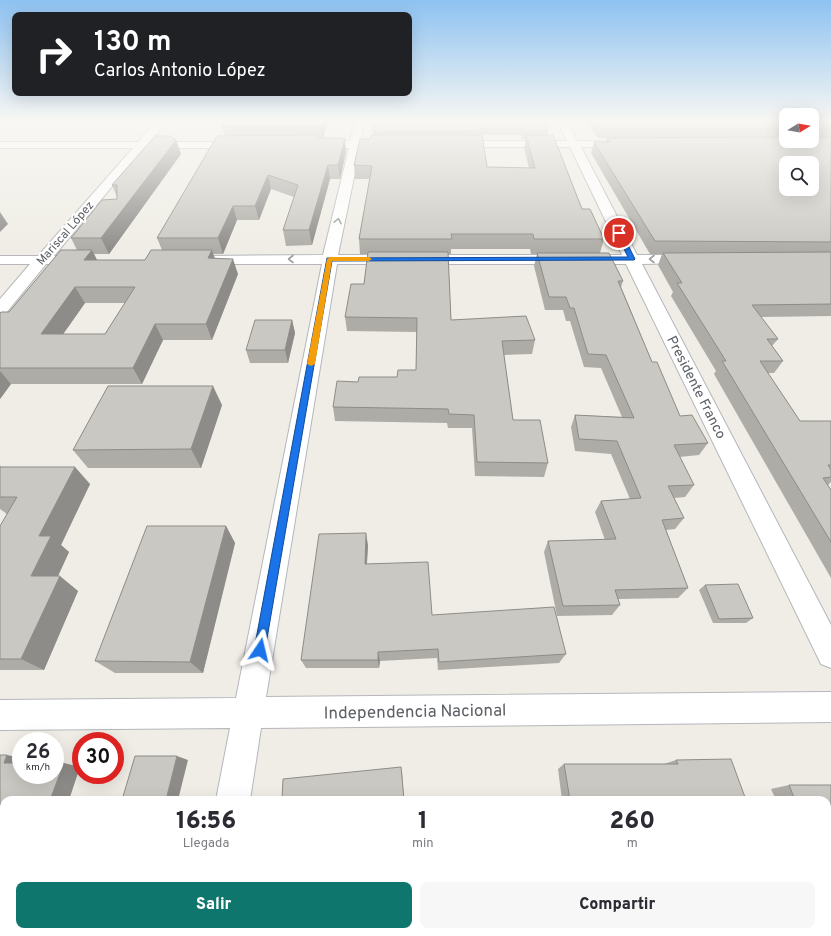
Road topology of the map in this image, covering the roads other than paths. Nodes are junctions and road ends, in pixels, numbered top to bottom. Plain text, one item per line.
1 (125, 165) edge
2 (351, 165) edge
3 (584, 165) edge
4 (330, 259) junction
5 (632, 259) junction
6 (704, 259) edge
7 (0, 260) edge
8 (41, 260) junction
9 (96, 260) edge
10 (189, 260) edge
11 (0, 309) edge
12 (831, 654) edge
13 (831, 707) edge
14 (248, 713) junction
15 (0, 715) edge
16 (234, 796) edge

1 - 8 street, Mariscal López
4 -> 2 street
3 - 5 street, Presidente Franco
4 - 5 street
4 -> 10 street
4 - 14 street
6 -> 5 street
5 - 12 street, Presidente Franco
7 - 8 street
8 - 9 street
8 - 11 street, Mariscal López
13 - 14 street, Independencia Nacional
14 - 15 street, Independencia Nacional
14 - 16 street

